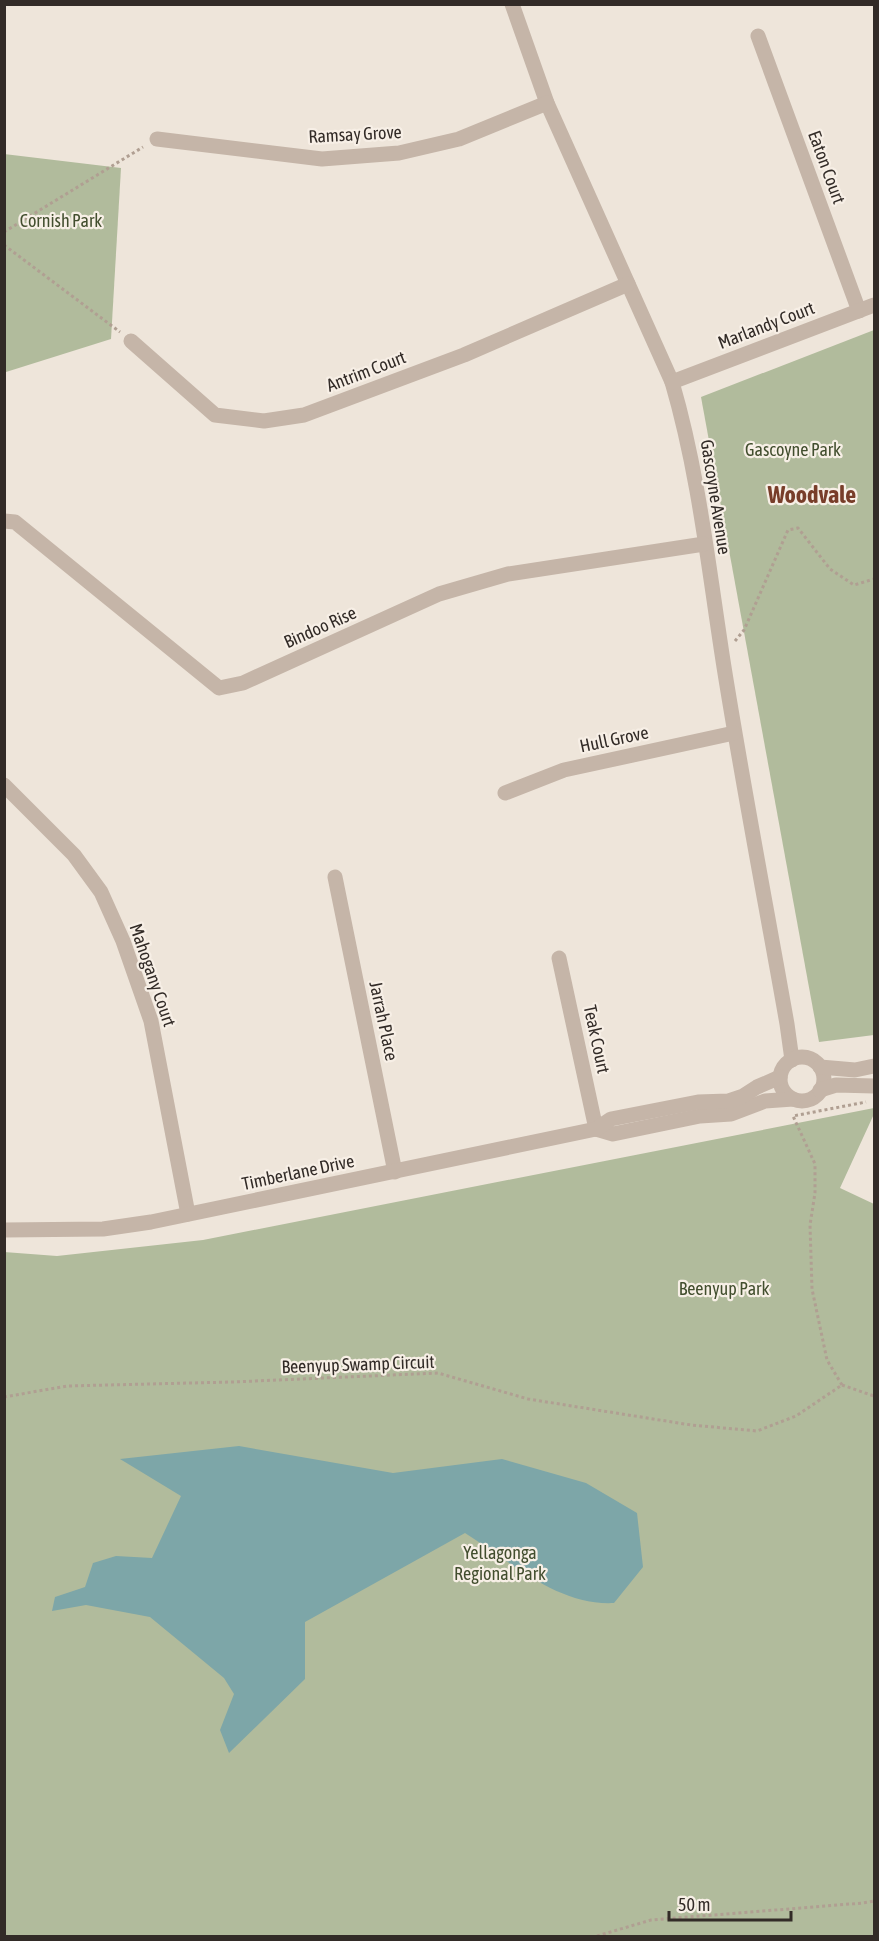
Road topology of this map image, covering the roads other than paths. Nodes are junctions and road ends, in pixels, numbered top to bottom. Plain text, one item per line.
1 (512, 4) edge
2 (758, 36) dead end
3 (547, 103) junction
4 (157, 139) road end
5 (628, 284) junction
6 (874, 305) edge
7 (859, 311) junction
8 (131, 341) road end
9 (672, 382) junction
10 (4, 521) edge
11 (704, 544) junction
12 (734, 733) junction
13 (4, 785) edge
14 (505, 793) dead end
15 (335, 877) dead end
16 (559, 958) dead end
17 (788, 1024) junction
18 (792, 1060) junction
19 (817, 1064) junction
20 (874, 1066) edge
21 (780, 1077) junction
22 (874, 1086) edge
23 (820, 1090) junction
24 (792, 1099) junction
25 (596, 1129) junction
26 (395, 1172) junction
27 (188, 1214) junction
28 (4, 1230) edge

1 - 3 street, Gascoyne Avenue
2 - 7 street, Eaton Court
3 - 4 street, Ramsay Grove
3 - 5 street, Gascoyne Avenue
5 - 8 street, Antrim Court
5 - 9 street, Gascoyne Avenue
6 - 7 street, Marlandy Court
7 - 9 street, Marlandy Court
9 - 11 street, Gascoyne Avenue
10 - 11 street, Bindoo Rise
11 - 12 street, Gascoyne Avenue
12 - 14 street, Hull Grove
12 - 17 street, Gascoyne Avenue
13 - 27 street, Mahogany Court
15 - 26 street, Jarrah Place
16 - 25 street, Teak Court
17 - 18 street, Gascoyne Avenue
17 - 19 street, Gascoyne Avenue
18 - 19 street
18 - 21 street
19 - 20 street
19 - 23 street
21 - 24 street
21 - 25 street, Timberlane Drive
22 - 23 street
23 - 24 street
24 - 25 street, Timberlane Drive
25 - 26 street, Timberlane Drive
26 - 27 street, Timberlane Drive
27 - 28 street, Timberlane Drive

